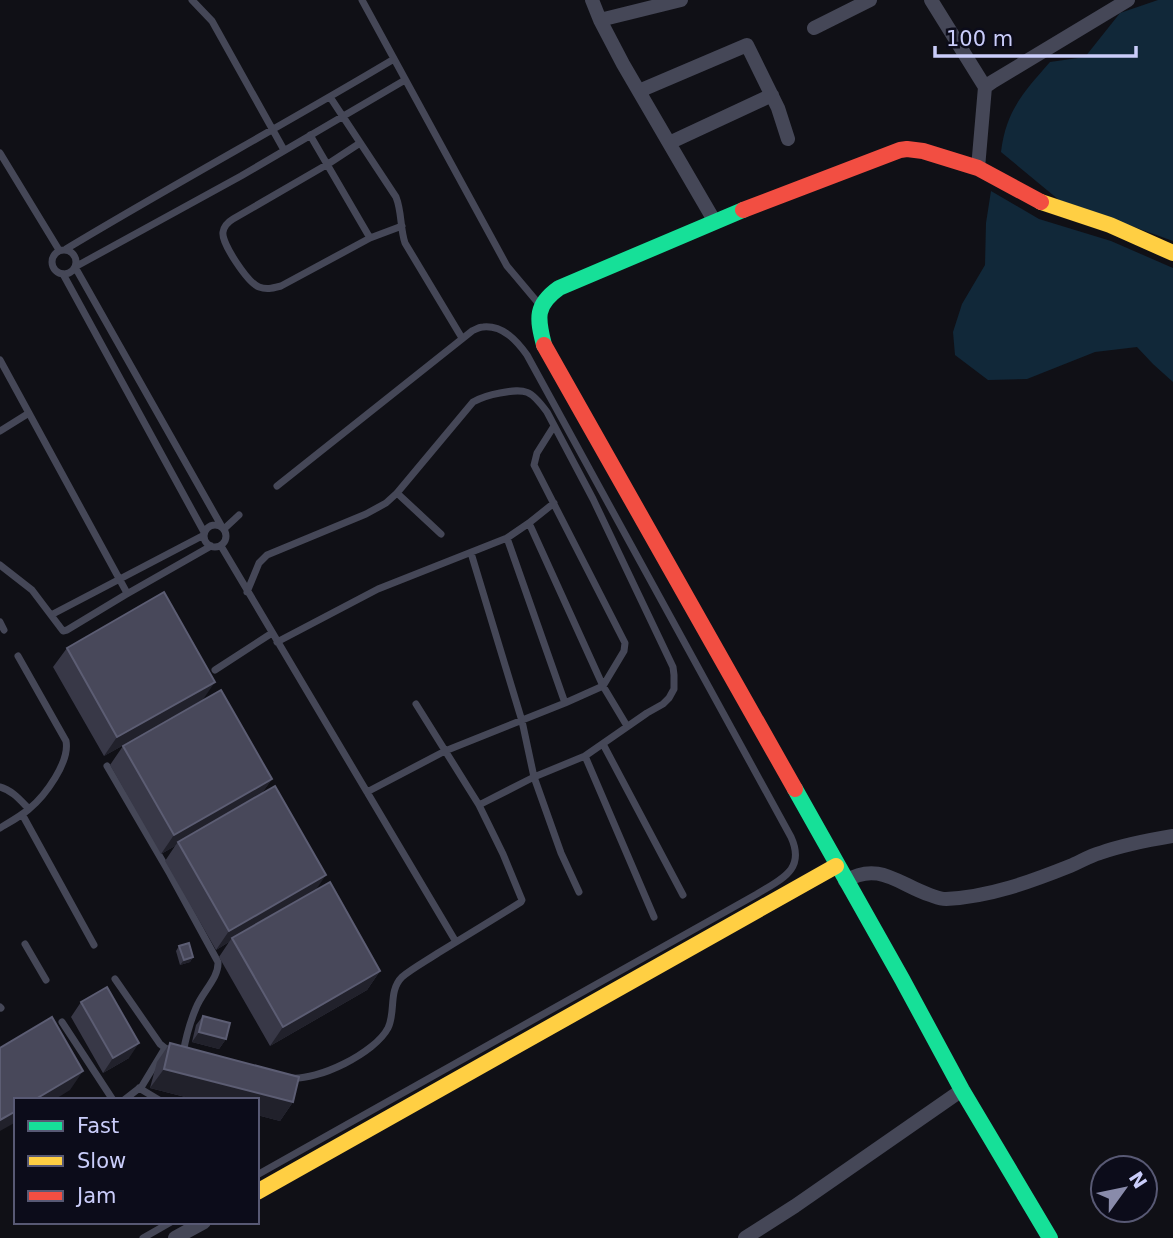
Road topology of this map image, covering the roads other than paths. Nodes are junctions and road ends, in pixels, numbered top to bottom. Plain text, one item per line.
1 (192, 0) edge
2 (362, 0) edge
3 (592, 0) edge
4 (681, 0) edge
5 (870, 0) edge
6 (931, 0) edge
7 (1128, 0) edge
8 (600, 20) junction
9 (814, 28) dead end
10 (394, 59) junction
11 (405, 79) junction
12 (985, 87) junction
13 (639, 92) junction
14 (772, 95) junction
15 (330, 97) junction
16 (342, 116) junction
17 (273, 131) junction
18 (310, 135) junction
19 (788, 139) dead end
20 (669, 143) junction
21 (360, 144) junction
22 (284, 150) junction
23 (0, 153) edge
24 (328, 164) junction
25 (983, 170) junction
26 (715, 222) junction
27 (402, 226) junction
28 (370, 238) junction
29 (62, 250) junction
30 (1173, 253) edge
31 (75, 267) junction
32 (63, 274) junction
33 (540, 305) junction
34 (462, 338) junction
35 (0, 360) edge
36 (29, 413) junction
37 (554, 426) junction
38 (0, 431) edge
39 (277, 486) dead end
40 (397, 493) junction
41 (554, 503) junction
42 (239, 515) dead end
43 (529, 523) junction
44 (223, 528) junction
45 (204, 533) junction
46 (441, 534) dead end
47 (507, 538) junction
48 (211, 546) junction
49 (221, 546) junction
50 (471, 553) junction
51 (0, 565) edge
52 (120, 580) junction
53 (247, 592) junction
54 (127, 593) junction
55 (51, 615) junction
56 (272, 633) junction
57 (277, 642) junction
58 (19, 656) dead end
59 (215, 670) dead end
60 (603, 686) junction
61 (565, 703) junction
62 (416, 704) dead end
63 (522, 720) junction
64 (627, 726) junction
65 (603, 744) junction
66 (445, 751) junction
67 (585, 756) junction
68 (107, 766) dead end
69 (534, 777) junction
70 (0, 787) edge
71 (368, 792) junction
72 (480, 805) junction
73 (25, 812) junction
74 (0, 828) edge
75 (1173, 836) edge
76 (836, 866) junction
77 (845, 881) junction
78 (579, 892) dead end
79 (683, 895) dead end
80 (654, 917) dead end
81 (456, 942) junction
82 (25, 944) dead end
83 (94, 945) dead end
84 (116, 979) dead end
85 (46, 980) dead end
86 (62, 1023) dead end
87 (165, 1048) junction
88 (183, 1053) junction
89 (197, 1055) edge
90 (282, 1076) edge
91 (139, 1088) junction
92 (962, 1090) junction
93 (112, 1098) edge
94 (126, 1098) edge
95 (156, 1098) edge
96 (259, 1174) edge
97 (259, 1191) edge
98 (167, 1224) edge
99 (200, 1224) edge
100 (143, 1238) edge
101 (175, 1238) edge
102 (745, 1238) edge
103 (1050, 1238) edge

1 - 17 lane
2 - 10 lane
3 - 8 street
4 - 8 street
5 - 9 street
6 - 12 street
7 - 12 street
8 - 13 street
10 - 11 lane
10 - 15 lane
11 - 16 lane
11 - 33 lane
12 - 25 street
13 - 14 street
13 - 20 street
14 - 19 street
14 - 20 street
15 - 16 lane
15 - 17 lane
16 - 18 lane
16 - 21 lane
17 - 22 lane
17 - 29 lane
18 - 22 lane
18 - 24 lane
20 - 26 street
21 - 24 lane
21 - 27 lane
22 - 31 lane
23 - 29 lane
24 - 28 lane
24 - 28 lane
25 - 26 street
25 - 30 street
26 - 33 street
27 - 28 lane
27 - 34 lane
29 - 31 lane
29 - 32 lane
31 - 32 lane
31 - 44 lane
32 - 45 lane
33 - 76 street
34 - 39 lane
34 - 96 lane
35 - 36 lane
36 - 38 lane
36 - 52 lane
37 - 40 lane
37 - 41 lane
37 - 64 lane
40 - 46 lane
40 - 53 lane
41 - 43 lane
41 - 60 lane
42 - 44 lane
43 - 47 lane
43 - 60 lane
44 - 45 lane
44 - 49 lane
45 - 48 lane
45 - 52 lane
47 - 50 lane
47 - 61 lane
48 - 49 lane
48 - 54 lane
49 - 53 lane
50 - 57 lane
50 - 63 lane
51 - 55 lane
52 - 54 lane
52 - 55 lane
53 - 56 lane
54 - 55 lane
56 - 57 lane
56 - 59 lane
57 - 71 lane
58 - 73 lane
60 - 61 lane
60 - 64 lane
61 - 63 lane
62 - 66 lane
63 - 66 lane
63 - 69 lane
64 - 65 lane
65 - 67 lane
65 - 79 lane
66 - 71 lane
66 - 72 lane
67 - 69 lane
67 - 80 lane
68 - 88 lane
69 - 72 lane
69 - 78 lane
70 - 73 lane
71 - 81 lane
72 - 81 lane
73 - 74 lane
73 - 83 lane
75 - 77 street
76 - 77 street
76 - 97 street
77 - 92 street
81 - 90 lane
82 - 85 lane
84 - 87 lane
86 - 93 lane
87 - 88 lane
87 - 91 lane
88 - 89 lane
91 - 94 lane
91 - 95 lane
92 - 102 street
92 - 103 street
98 - 100 lane
99 - 101 street

